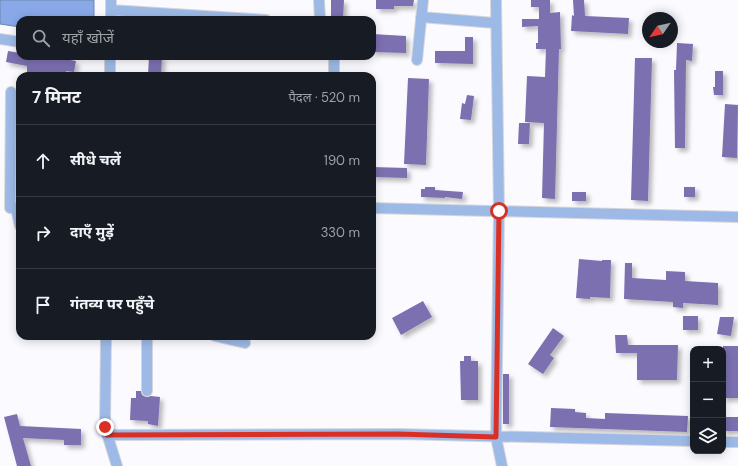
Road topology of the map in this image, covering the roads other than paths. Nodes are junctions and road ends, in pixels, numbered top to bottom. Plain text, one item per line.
1 (319, 0) edge
2 (423, 0) edge
3 (496, 0) edge
4 (111, 10) edge
5 (204, 16) edge
6 (320, 16) edge
7 (422, 17) junction
8 (495, 23) junction
9 (0, 39) edge
10 (16, 41) edge
11 (110, 60) edge
12 (334, 60) edge
13 (417, 60) dead end
14 (110, 72) edge
15 (334, 72) edge
16 (11, 92) dead end
17 (16, 208) edge
18 (376, 208) edge
19 (499, 211) junction
20 (738, 217) edge
21 (106, 340) edge
22 (147, 340) edge
23 (232, 340) edge
24 (245, 343) dead end
25 (147, 391) dead end
26 (107, 435) junction
27 (496, 437) junction
28 (690, 441) edge
29 (726, 442) edge
30 (738, 442) edge
31 (117, 466) edge
32 (502, 466) edge

1 - 6 street
2 - 7 street
3 - 8 street
4 - 5 street
7 - 8 street
7 - 13 street
8 - 19 street
9 - 10 street
11 - 14 street
12 - 15 street
16 - 17 street
18 - 19 street
19 - 20 street
19 - 27 street
21 - 26 street
22 - 25 street
23 - 24 street
26 - 27 street
26 - 31 street
27 - 28 street
27 - 32 street
29 - 30 street

